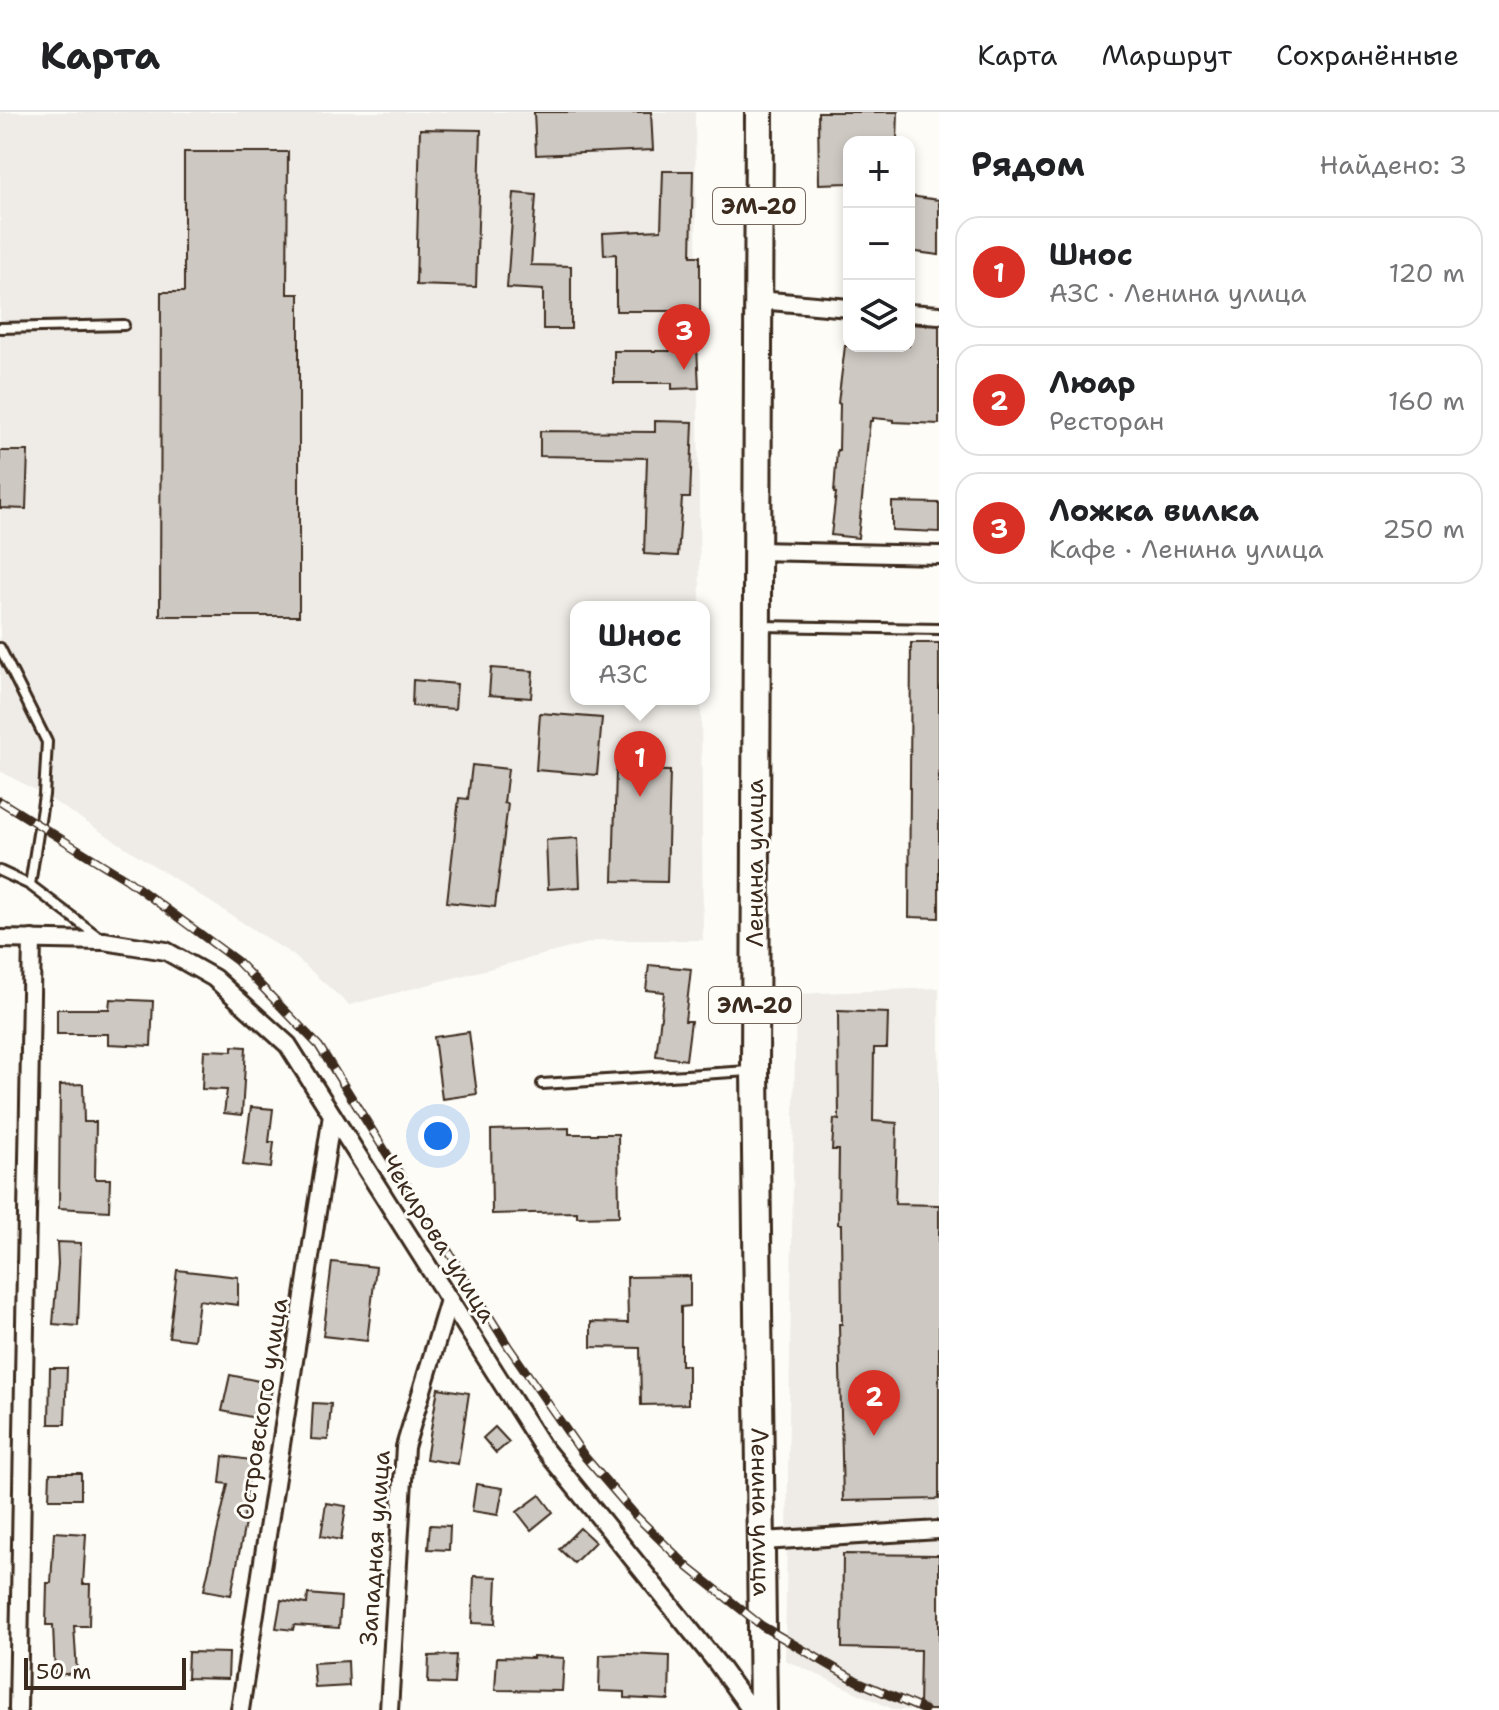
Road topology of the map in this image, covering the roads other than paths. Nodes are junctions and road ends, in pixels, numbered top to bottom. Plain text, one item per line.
1 (759, 112) edge
2 (759, 300) junction
3 (843, 307) edge
4 (915, 313) edge
5 (939, 315) edge
6 (124, 325) dead end
7 (0, 328) edge
8 (756, 551) junction
9 (939, 555) edge
10 (756, 626) junction
11 (939, 629) edge
12 (0, 648) edge
13 (0, 871) edge
14 (30, 885) junction
15 (0, 939) edge
16 (32, 939) junction
17 (104, 941) junction
18 (755, 1071) junction
19 (542, 1084) dead end
20 (332, 1115) junction
21 (449, 1300) junction
22 (939, 1530) edge
23 (763, 1541) junction
24 (18, 1710) edge
25 (240, 1710) edge
26 (389, 1710) edge
27 (751, 1710) edge
28 (763, 1710) edge

1 - 2 main road, Ленина улица / ЭМ-20
2 - 3 street
2 - 8 main road, Ленина улица / ЭМ-20
4 - 5 street
6 - 7 lane
8 - 9 street
8 - 10 main road, Ленина улица / ЭМ-20
10 - 11 lane
10 - 18 main road, Ленина улица / ЭМ-20
12 - 14 lane
13 - 14 lane
14 - 17 lane
15 - 16 street, Чекирова улица
16 - 17 street, Чекирова улица
16 - 24 street
17 - 20 street, Чекирова улица
18 - 19 lane
18 - 23 main road, Ленина улица / ЭМ-20
20 - 21 street, Чекирова улица
20 - 25 street, Островского улица
21 - 26 street, Западная улица
21 - 27 street, Чекирова улица
22 - 23 street
23 - 28 main road, Ленина улица / ЭМ-20

